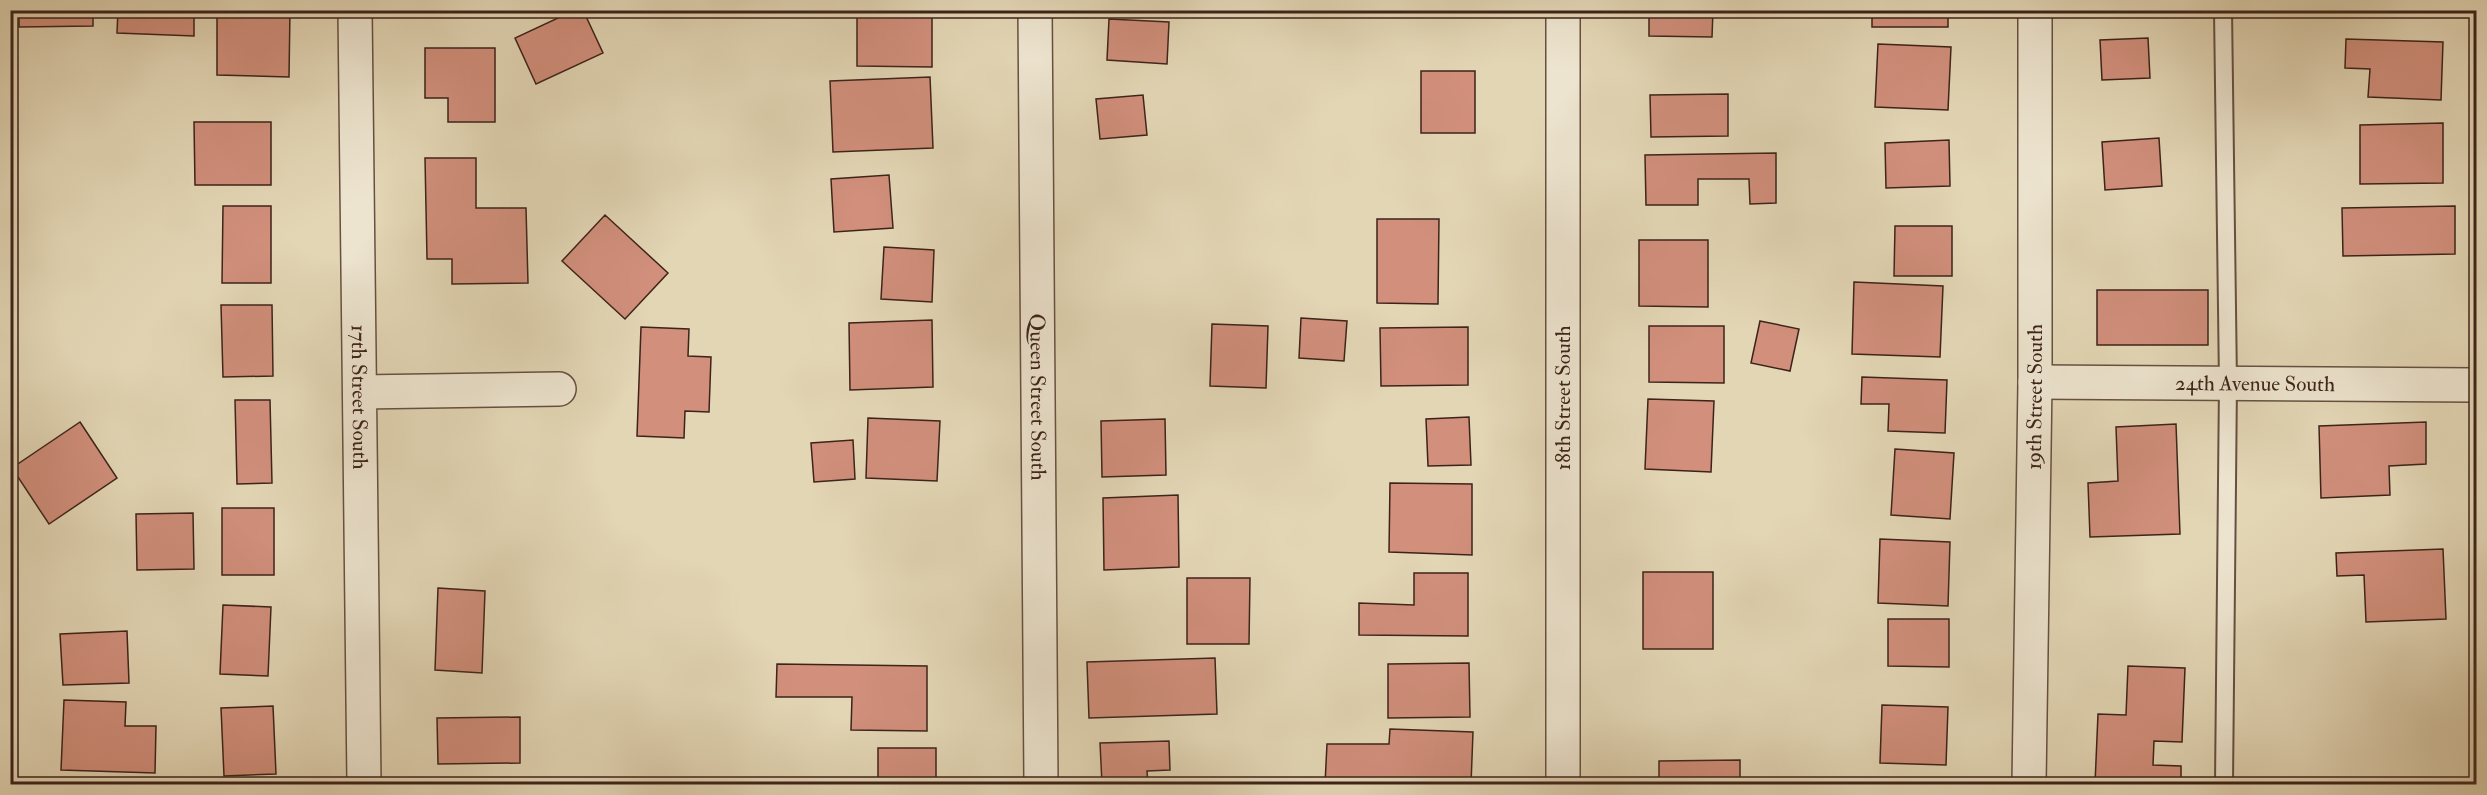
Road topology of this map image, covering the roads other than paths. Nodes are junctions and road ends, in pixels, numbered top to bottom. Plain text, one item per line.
1 (355, 10) edge
2 (1035, 10) edge
3 (1563, 10) edge
4 (2035, 10) edge
5 (2223, 10) edge
6 (2035, 382) junction
7 (2228, 383) junction
8 (2476, 385) edge
9 (559, 389) dead end
10 (360, 392) junction
11 (364, 784) edge
12 (1041, 784) edge
13 (1563, 784) edge
14 (2029, 784) edge
15 (2224, 784) edge

1 - 10 street, 17th Street South
2 - 12 street, Queen Street South
3 - 13 street, 18th Street South
4 - 6 street, 19th Street South
5 - 7 lane
6 - 7 street, 24th Avenue South
6 - 14 street, 19th Street South
7 - 8 street, 24th Avenue South
7 - 15 lane
9 - 10 street
10 - 11 street, 17th Street South

